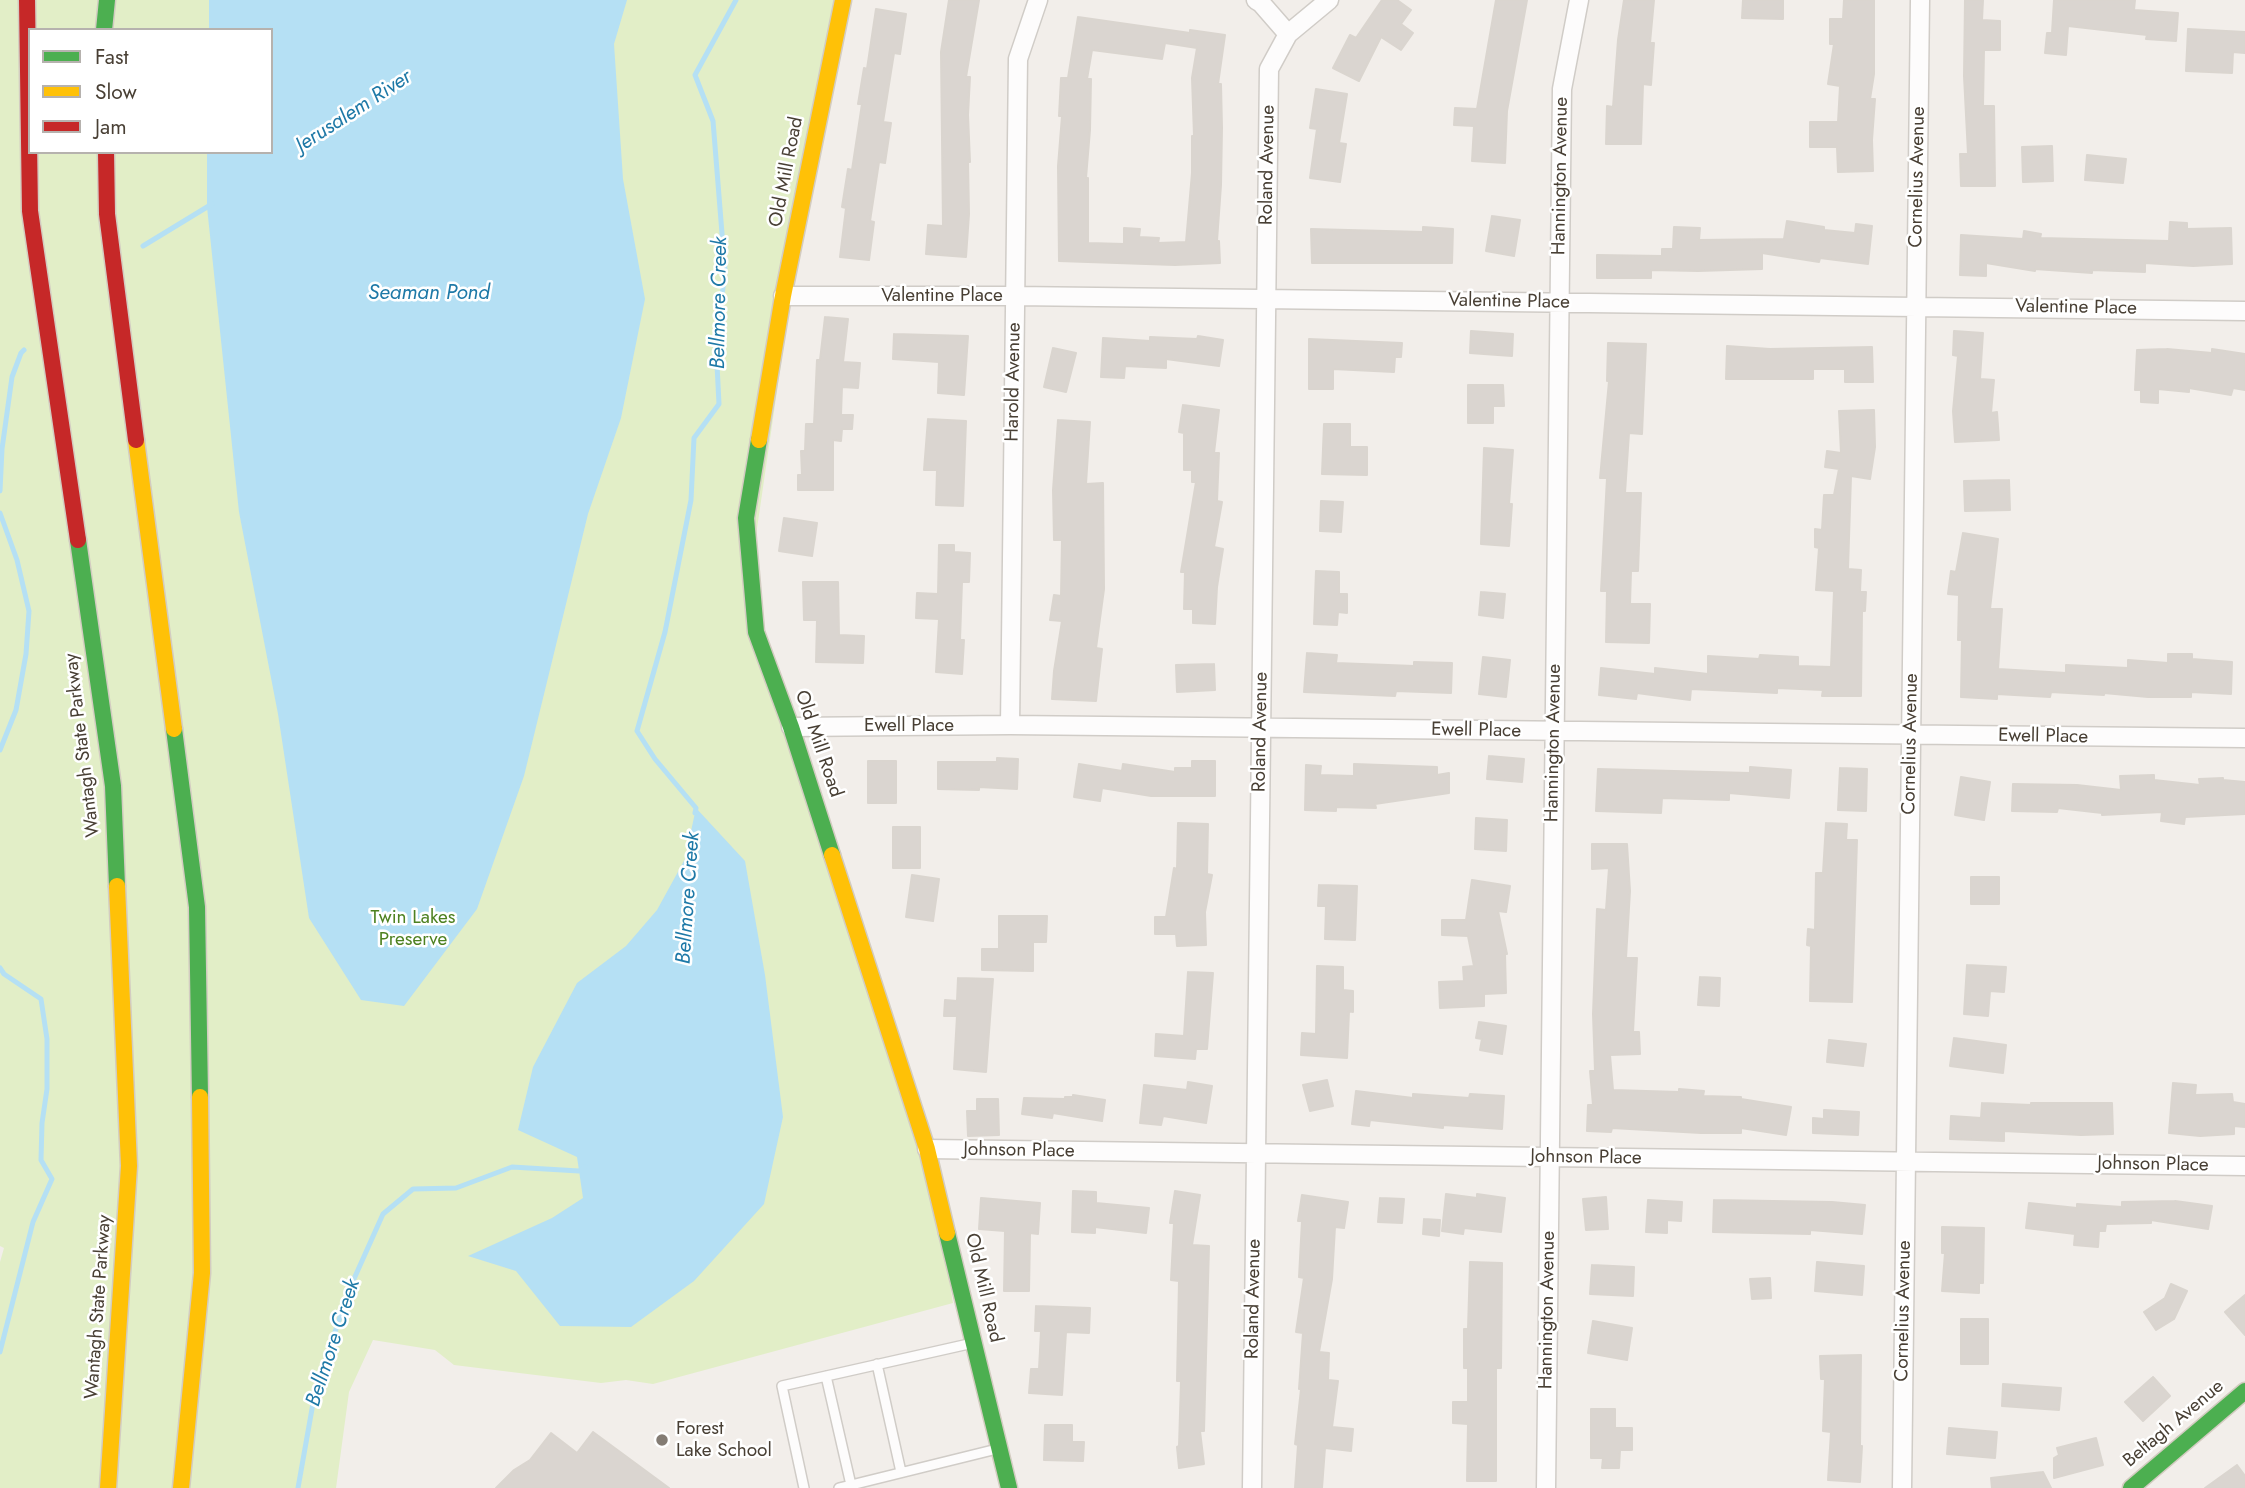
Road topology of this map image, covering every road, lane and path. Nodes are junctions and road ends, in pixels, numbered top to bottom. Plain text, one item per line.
1 (27, 0) edge
2 (107, 0) edge
3 (843, 0) edge
4 (1038, 0) edge
5 (1256, 0) edge
6 (1329, 0) edge
7 (1579, 0) edge
8 (1920, 0) edge
9 (104, 28) edge
10 (1288, 34) junction
11 (28, 70) edge
12 (29, 154) edge
13 (106, 154) edge
14 (783, 296) junction
15 (1015, 296) junction
16 (1267, 299) junction
17 (1560, 303) junction
18 (1917, 306) junction
19 (2240, 310) edge
20 (1010, 726) junction
21 (791, 727) junction
22 (1261, 728) junction
23 (1555, 732) junction
24 (1912, 735) junction
25 (2245, 738) edge
26 (928, 1149) junction
27 (1256, 1154) junction
28 (1550, 1158) junction
29 (1906, 1162) junction
30 (2245, 1166) edge
31 (975, 1343) junction
32 (877, 1364) junction
33 (826, 1376) junction
34 (2245, 1391) edge
35 (1000, 1448) junction
36 (901, 1472) junction
37 (851, 1485) junction
38 (108, 1488) edge
39 (181, 1488) edge
40 (804, 1488) edge
41 (839, 1488) edge
42 (1009, 1488) edge
43 (1252, 1488) edge
44 (1546, 1488) edge
45 (1902, 1488) edge
46 (2131, 1488) edge

1 - 11 main road, Wantagh State Parkway
2 - 9 main road
3 - 14 main road, Old Mill Road
4 - 15 street, Harold Avenue
5 - 10 street
6 - 10 street, Roland Avenue
7 - 17 street, Hannington Avenue
8 - 18 street, Cornelius Avenue
10 - 16 street, Roland Avenue
12 - 38 main road, Wantagh State Parkway
13 - 39 main road
14 - 15 street, Valentine Place
14 - 21 main road, Old Mill Road
15 - 16 street, Valentine Place
15 - 20 street, Harold Avenue
16 - 17 street, Valentine Place
16 - 22 street, Roland Avenue
17 - 18 street, Valentine Place
17 - 23 street, Hannington Avenue
18 - 19 street, Valentine Place
18 - 24 street, Cornelius Avenue
20 - 21 street, Ewell Place
20 - 22 street, Ewell Place
21 - 26 main road, Old Mill Road
22 - 23 street, Ewell Place
22 - 27 street, Roland Avenue
23 - 24 street, Ewell Place
23 - 28 street, Hannington Avenue
24 - 25 street, Ewell Place
24 - 29 street, Cornelius Avenue
26 - 27 street, Johnson Place
26 - 31 main road, Old Mill Road
27 - 28 street, Johnson Place
27 - 43 street, Roland Avenue
28 - 29 street, Johnson Place
28 - 44 street, Hannington Avenue
29 - 30 street, Johnson Place
29 - 45 street, Cornelius Avenue
31 - 32 lane
31 - 35 main road, Old Mill Road
32 - 33 lane
32 - 36 lane
33 - 37 lane
33 - 40 lane
34 - 46 main road, Beltagh Avenue
35 - 36 lane
35 - 42 main road, Old Mill Road
36 - 37 lane
37 - 41 lane

